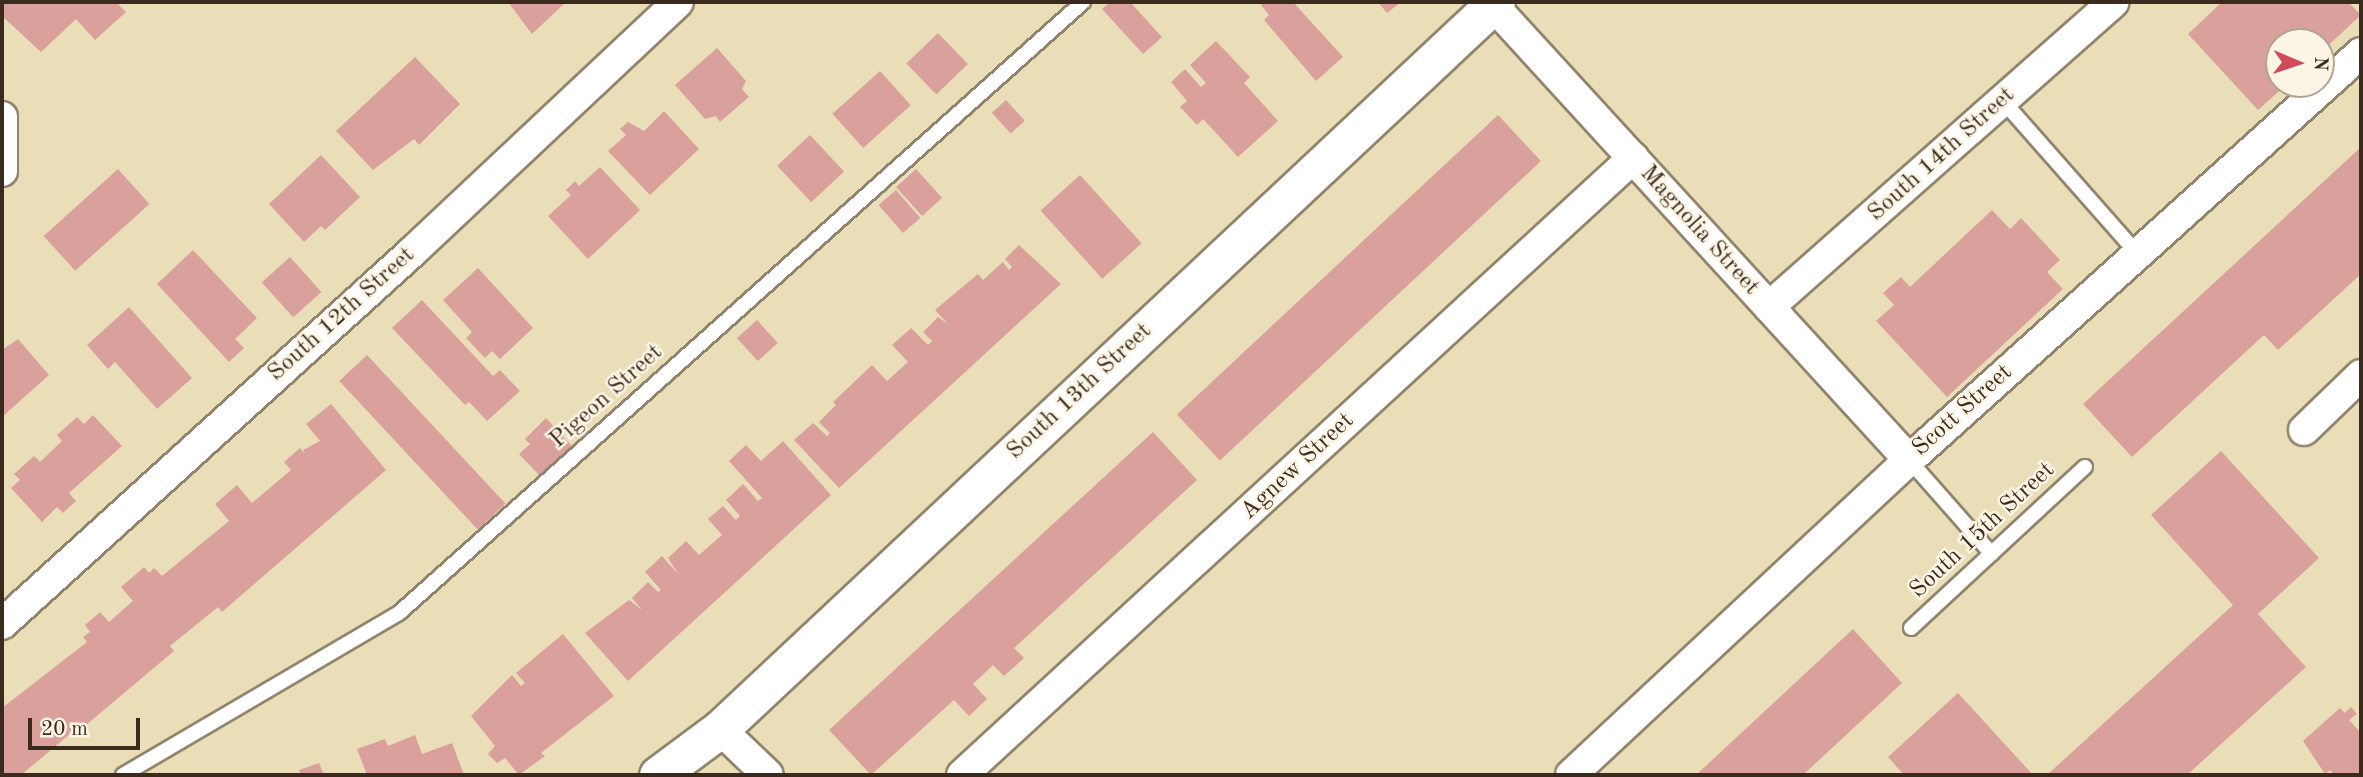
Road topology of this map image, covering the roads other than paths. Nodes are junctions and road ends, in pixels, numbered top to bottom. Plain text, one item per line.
1 (678, 2) edge
2 (1083, 2) edge
3 (2114, 2) edge
4 (1493, 3) edge
5 (2361, 53) edge
6 (2003, 101) junction
7 (2, 117) edge
8 (1633, 158) junction
9 (2, 171) edge
10 (2138, 254) junction
11 (1769, 307) junction
12 (2361, 375) edge
13 (2304, 430) dead end
14 (1909, 460) junction
15 (2085, 467) dead end
16 (1992, 554) junction
17 (2, 624) edge
18 (1911, 628) dead end
19 (720, 729) junction
20 (123, 775) edge
21 (658, 775) edge
22 (768, 775) edge
23 (962, 775) edge
24 (1571, 775) edge

1 - 17 street, South 12th Street
2 - 20 lane, Pigeon Street
3 - 6 street, South 14th Street
4 - 8 street, Magnolia Street
4 - 19 street, South 13th Street
5 - 10 street, Scott Street
6 - 10 lane
6 - 11 street, South 14th Street
7 - 9 street
8 - 11 street, Magnolia Street
8 - 23 street, Agnew Street
10 - 14 street, Scott Street
11 - 14 street, Magnolia Street
12 - 13 street
14 - 16 lane
14 - 24 street, Scott Street
15 - 16 lane, South 15th Street
16 - 18 lane, South 15th Street
19 - 21 street, South 13th Street
19 - 22 street

